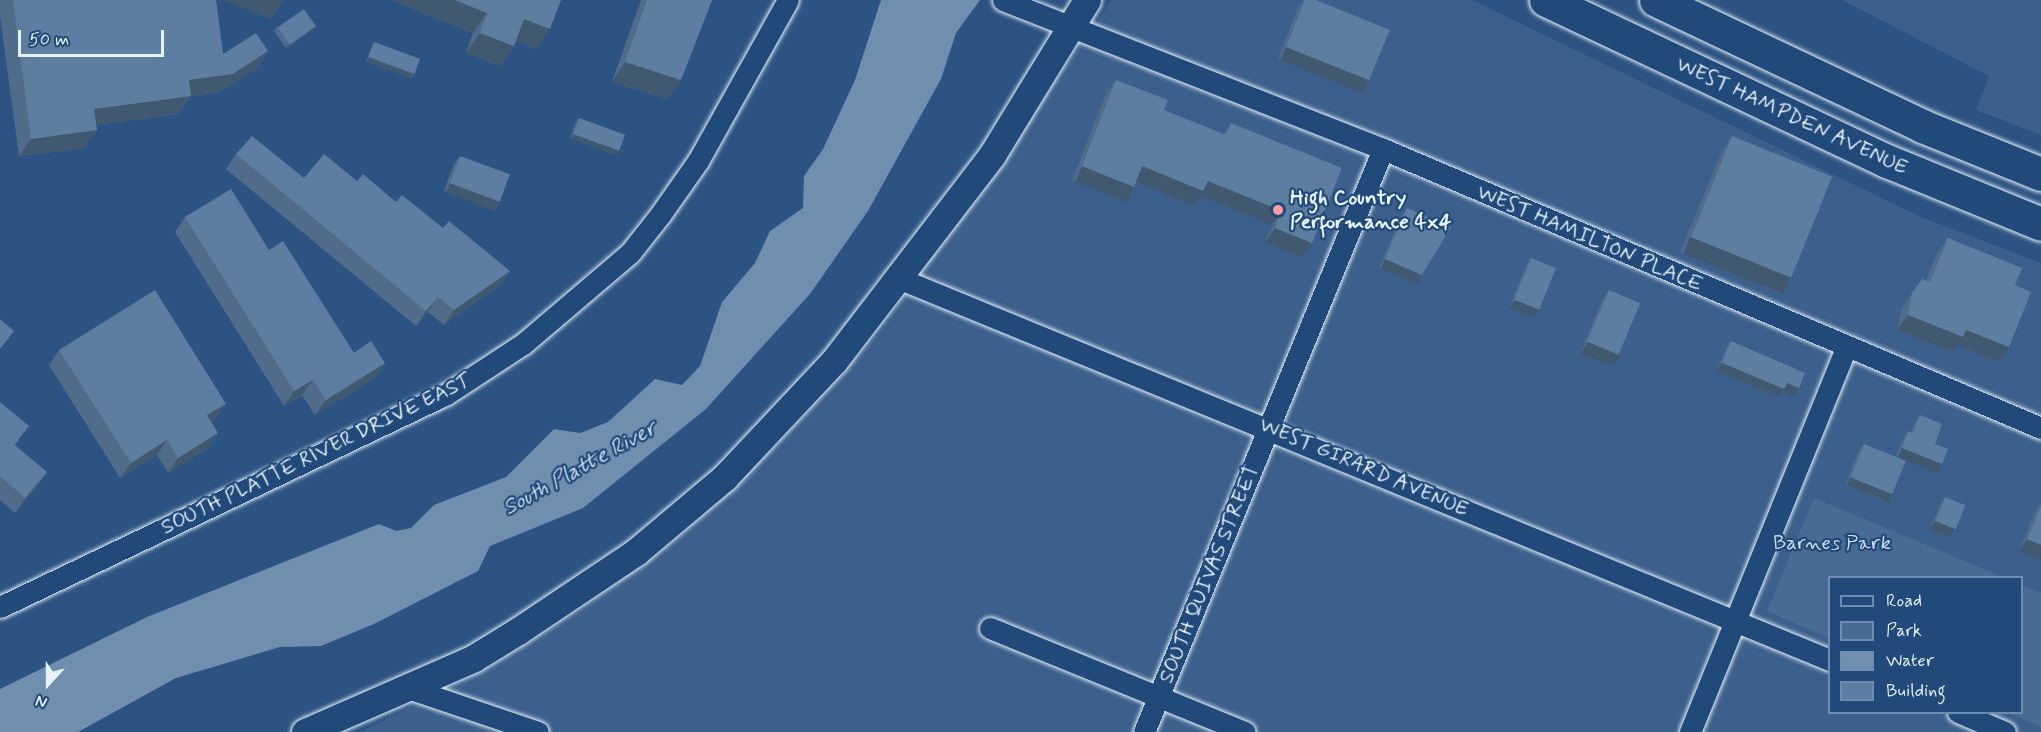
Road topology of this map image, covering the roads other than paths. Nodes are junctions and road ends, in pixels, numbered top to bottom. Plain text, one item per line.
1 (788, 0) edge
2 (1004, 0) edge
3 (1087, 0) edge
4 (1546, 0) edge
5 (1656, 0) edge
6 (1071, 27) junction
7 (1383, 149) junction
8 (2041, 174) edge
9 (2041, 224) edge
10 (898, 278) junction
11 (1846, 348) junction
12 (1269, 428) junction
13 (2041, 428) edge
14 (0, 607) edge
15 (1735, 621) junction
16 (990, 628) dead end
17 (1828, 659) edge
18 (408, 688) junction
19 (1159, 696) junction
20 (1963, 714) edge
21 (305, 732) edge
22 (538, 732) edge
23 (1144, 732) edge
24 (1245, 732) edge
25 (1690, 732) edge
26 (2005, 732) edge

1 - 14 street, SOUTH PLATTE RIVER DRIVE EAST
2 - 6 street, WEST HAMILTON PLACE
3 - 6 street
4 - 9 highway, WEST HAMPDEN AVENUE
5 - 8 highway
6 - 7 street, WEST HAMILTON PLACE
6 - 10 street
7 - 11 street, WEST HAMILTON PLACE
7 - 12 street, SOUTH QUIVAS STREET
10 - 12 street, WEST GIRARD AVENUE
10 - 18 street
11 - 13 street, WEST HAMILTON PLACE
11 - 15 street
12 - 15 street, WEST GIRARD AVENUE
12 - 19 street, SOUTH QUIVAS STREET
15 - 17 street, WEST GIRARD AVENUE
15 - 25 street
16 - 19 street
18 - 21 street
18 - 22 street
19 - 23 street, SOUTH QUIVAS STREET
19 - 24 street
20 - 26 street

